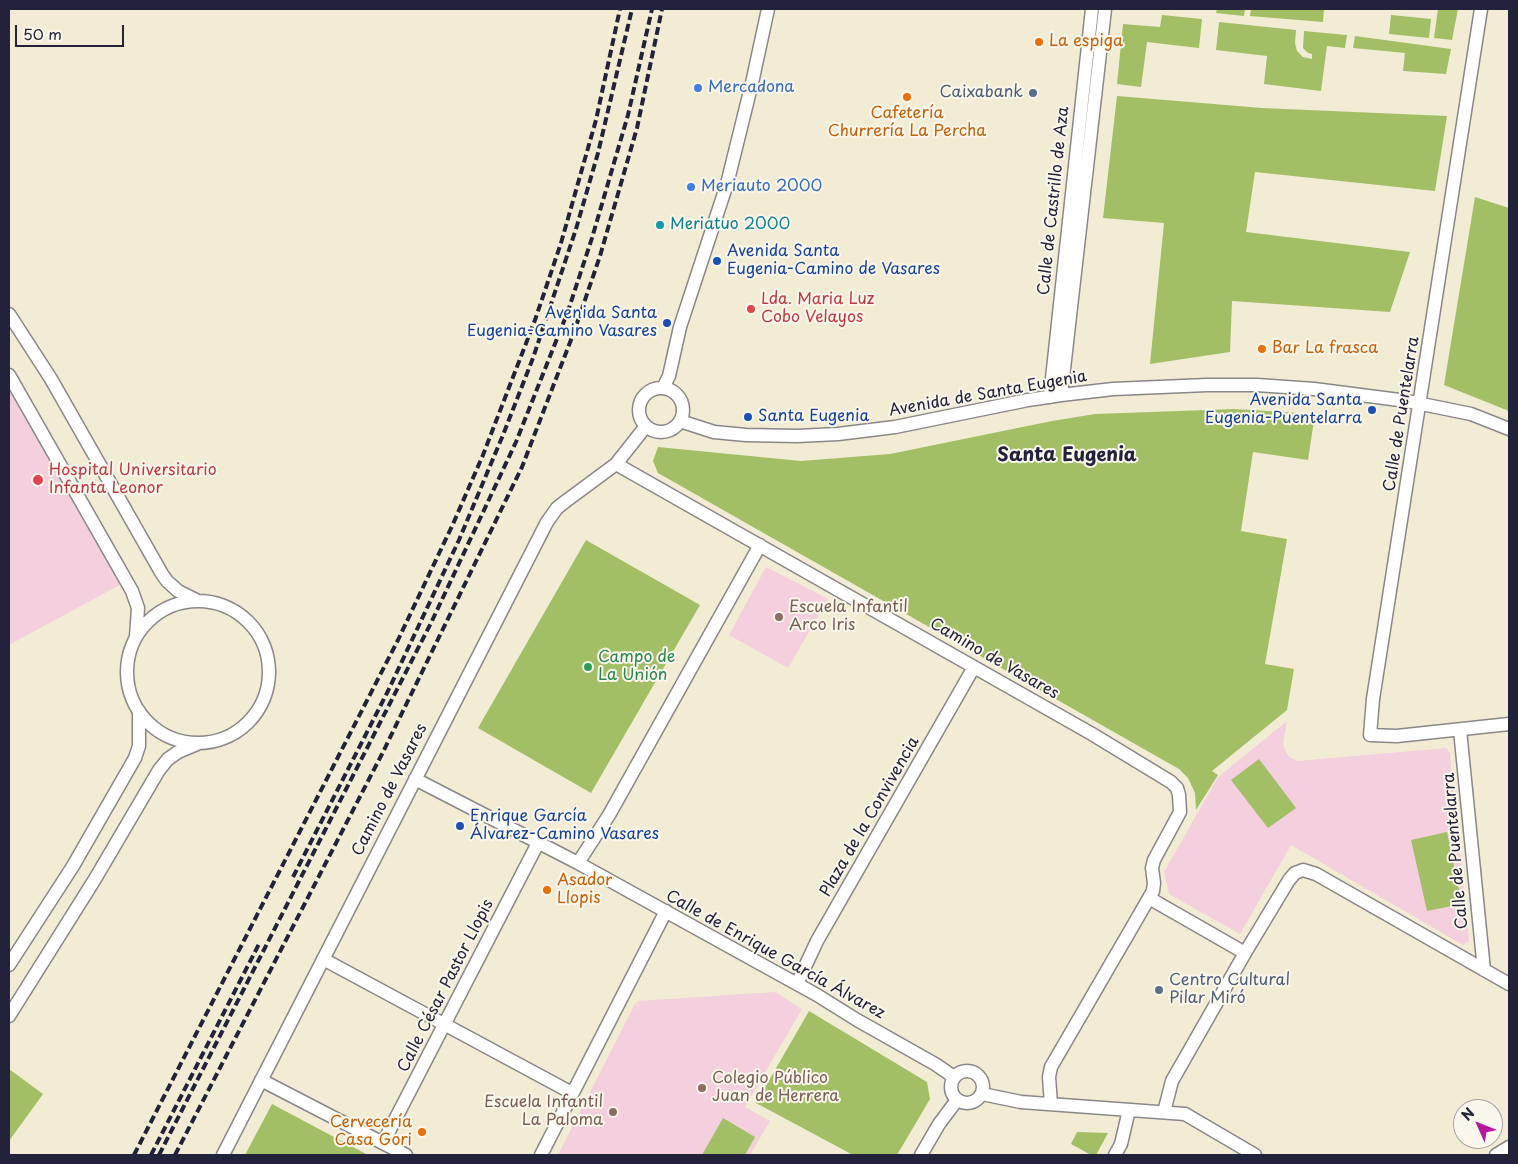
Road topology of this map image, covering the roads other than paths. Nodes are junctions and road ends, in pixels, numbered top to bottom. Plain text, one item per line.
1 (768, 9) edge
2 (1092, 9) edge
3 (1105, 9) edge
4 (1481, 9) edge
5 (9, 314) edge
6 (9, 375) edge
7 (663, 388) junction
8 (1055, 396) junction
9 (1419, 403) junction
10 (680, 421) junction
11 (646, 426) junction
12 (1509, 429) edge
13 (616, 464) junction
14 (760, 545) junction
15 (198, 601) junction
16 (136, 637) junction
17 (974, 667) junction
18 (139, 711) junction
19 (1509, 724) edge
20 (1460, 730) junction
21 (199, 743) junction
22 (415, 779) junction
23 (538, 843) junction
24 (578, 863) junction
25 (1149, 898) junction
26 (666, 911) junction
27 (1245, 953) junction
28 (323, 959) junction
29 (9, 965) edge
30 (1484, 970) junction
31 (797, 984) junction
32 (1509, 984) edge
33 (9, 1016) edge
34 (444, 1026) junction
35 (954, 1077) junction
36 (261, 1080) junction
37 (572, 1093) junction
38 (982, 1094) junction
39 (957, 1100) junction
40 (1051, 1104) junction
41 (1129, 1110) junction
42 (1164, 1112) junction
43 (383, 1144) junction
44 (1509, 1147) edge
45 (223, 1155) edge
46 (406, 1155) edge
47 (542, 1155) edge
48 (921, 1155) edge
49 (1115, 1155) edge
50 (1255, 1155) edge
51 (1496, 1155) edge

1 - 7 street
2 - 8 street, Calle de Castrillo de Aza
3 - 8 street, Calle de Castrillo de Aza
4 - 9 street, Calle de Puentelarra
5 - 15 street
6 - 16 street
7 - 10 street
7 - 11 street
8 - 9 street, Avenida de Santa Eugenia
8 - 10 street, Avenida de Santa Eugenia
9 - 12 street, Avenida de Santa Eugenia
9 - 20 street, Calle de Puentelarra
10 - 11 street
11 - 13 street, Camino de Vasares
13 - 14 street, Camino de Vasares
13 - 22 street, Camino de Vasares
14 - 17 street, Camino de Vasares
14 - 24 street
15 - 16 street
15 - 21 street
16 - 18 street
17 - 25 street, Camino de Vasares
17 - 31 street, Plaza de la Convivencia
18 - 21 street
18 - 29 street
19 - 20 street, Calle de Puentelarra
20 - 30 street, Calle de Puentelarra
21 - 33 street
22 - 23 street, Calle de Enrique García Álvarez
22 - 28 street, Camino de Vasares
23 - 24 street, Calle de Enrique García Álvarez
23 - 34 street, Calle César Pastor Llopis
24 - 26 street, Calle de Enrique García Álvarez
25 - 27 street
25 - 40 street
26 - 31 street, Calle de Enrique García Álvarez
26 - 37 street
27 - 30 street
27 - 42 street
28 - 34 street
28 - 36 street, Camino de Vasares
30 - 32 street
31 - 35 street, Calle de Enrique García Álvarez
34 - 37 street
34 - 43 street, Calle César Pastor Llopis
35 - 38 street
35 - 39 street
36 - 43 street
36 - 45 street, Camino de Vasares
37 - 47 street
38 - 39 street
38 - 40 street
39 - 48 street
40 - 41 street
41 - 42 street
41 - 49 street
42 - 50 street
43 - 46 street
44 - 51 street

